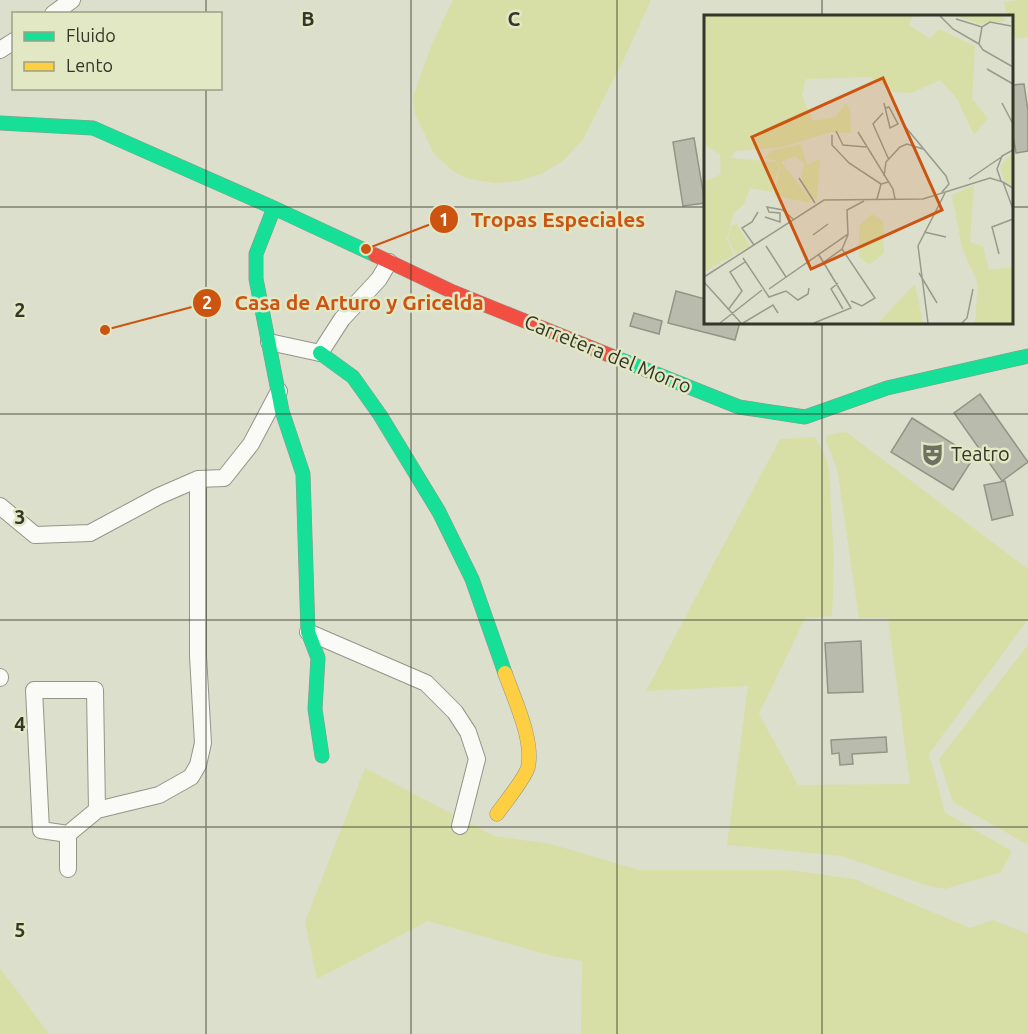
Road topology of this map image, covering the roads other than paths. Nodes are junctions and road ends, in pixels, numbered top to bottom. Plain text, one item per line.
1 (72, 0) edge
2 (56, 12) edge
3 (0, 123) edge
4 (274, 208) junction
5 (388, 262) junction
6 (269, 342) junction
7 (320, 353) junction
8 (1028, 356) edge
9 (279, 391) junction
10 (198, 479) junction
11 (0, 506) edge
12 (308, 632) junction
13 (322, 756) dead end
14 (97, 810) junction
15 (497, 814) dead end
16 (460, 826) dead end
17 (68, 834) junction
18 (68, 869) dead end

1 - 2 street
3 - 4 main road, Carretera del Morro
4 - 5 main road, Carretera del Morro
4 - 6 main road
5 - 7 street
5 - 8 main road, Carretera del Morro
6 - 7 street
6 - 9 main road
7 - 15 main road
9 - 10 street
9 - 12 main road
10 - 11 street
10 - 14 street
12 - 13 main road
12 - 16 street
14 - 17 street
14 - 17 street
17 - 18 street

